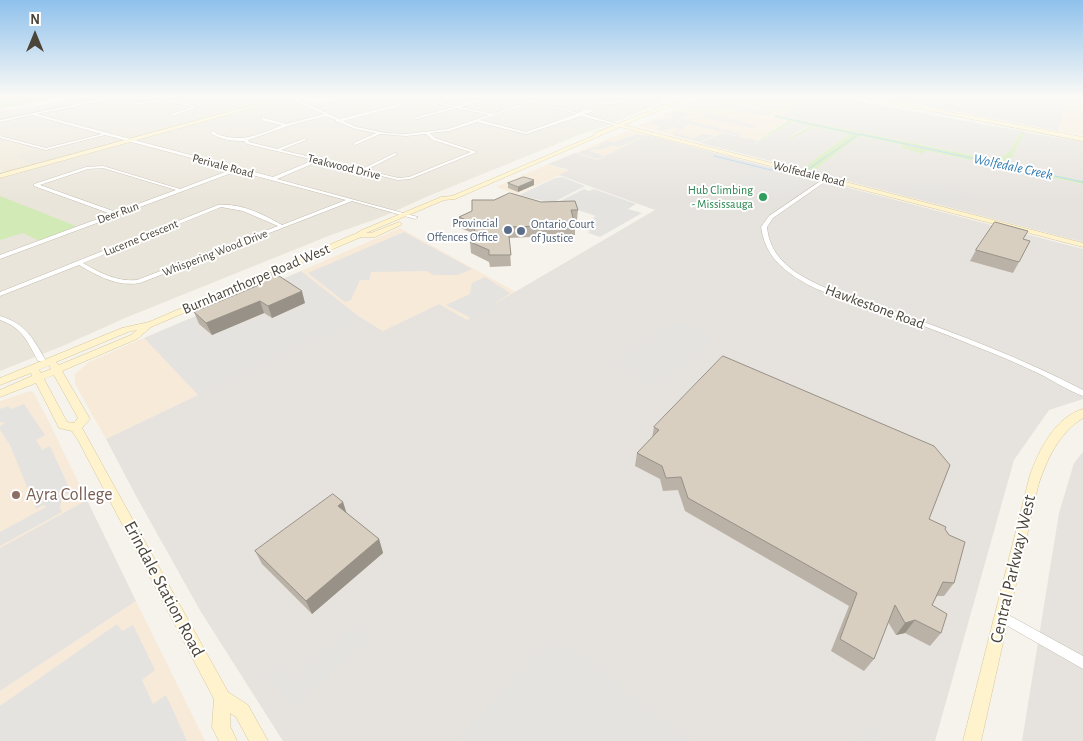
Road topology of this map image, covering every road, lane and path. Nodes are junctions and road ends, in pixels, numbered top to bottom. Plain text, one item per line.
1 (92, 131) edge
2 (167, 131) edge
3 (271, 131) edge
4 (368, 131) edge
5 (446, 131) edge
6 (614, 131) edge
7 (640, 131) edge
8 (1039, 131) edge
9 (212, 132) dead end
10 (379, 133) junction
11 (105, 134) junction
12 (428, 134) junction
13 (0, 137) edge
14 (1083, 139) edge
15 (245, 140) junction
16 (305, 140) dead end
17 (129, 141) junction
18 (355, 144) dead end
19 (276, 150) junction
20 (395, 154) dead end
21 (318, 160) junction
22 (235, 170) junction
23 (361, 171) junction
24 (0, 176) edge
25 (273, 179) junction
26 (827, 179) junction
27 (180, 190) junction
28 (453, 198) junction
29 (350, 200) junction
30 (115, 214) junction
31 (404, 214) junction
32 (415, 217) junction
33 (283, 227) junction
34 (360, 235) junction
35 (1083, 246) edge
36 (0, 257) edge
37 (80, 263) junction
38 (0, 294) edge
39 (0, 318) edge
40 (50, 363) junction
41 (36, 373) junction
42 (0, 382) edge
43 (1083, 393) edge
44 (0, 394) edge
45 (1083, 413) edge
46 (76, 428) junction
47 (1003, 617) junction
48 (1083, 663) edge
49 (222, 698) junction
50 (228, 741) edge
51 (260, 741) edge
52 (972, 741) edge

1 - 11 street, Perivale Road
2 - 17 street
3 - 15 street
4 - 10 street
5 - 12 street
6 - 28 street, Burnhamthorpe Road West
7 - 26 street, Wolfedale Road
8 - 14 street
9 - 15 street, Teakwood Drive
10 - 12 street
10 - 18 street
11 - 13 street
11 - 17 street, Perivale Road
12 - 23 street, Teakwood Drive
15 - 19 street, Teakwood Drive
16 - 19 street
17 - 22 street, Perivale Road
17 - 24 street
19 - 21 street, Teakwood Drive
20 - 23 street
21 - 23 street, Teakwood Drive
21 - 25 street
22 - 25 street, Perivale Road
22 - 27 street, Deer Run
25 - 29 street, Perivale Road
26 - 35 street, Wolfedale Road
26 - 43 street, Hawkestone Road
27 - 30 street, Deer Run
27 - 30 street
28 - 31 street, Burnhamthorpe Road West
28 - 32 street, Burnhamthorpe Road West
29 - 31 street, Perivale Road
29 - 33 street, Whispering Wood Drive
30 - 36 street, Deer Run
31 - 32 street, Perivale Road
31 - 34 street, Burnhamthorpe Road West
32 - 34 street, Burnhamthorpe Road West
33 - 37 street, Whispering Wood Drive
33 - 37 street, Lucerne Crescent
34 - 40 street, Burnhamthorpe Road West
37 - 38 street, Lucerne Crescent
39 - 40 street
40 - 41 street, Burnhamthorpe Road West
40 - 41 street
40 - 46 street
41 - 42 street, Burnhamthorpe Road West
41 - 44 street, Burnhamthorpe Road West
41 - 46 street, Erindale Station Road
45 - 47 street, Central Parkway West
46 - 49 street, Erindale Station Road
47 - 48 street
47 - 52 street, Central Parkway West
49 - 50 street
49 - 51 street, Erindale Station Road

